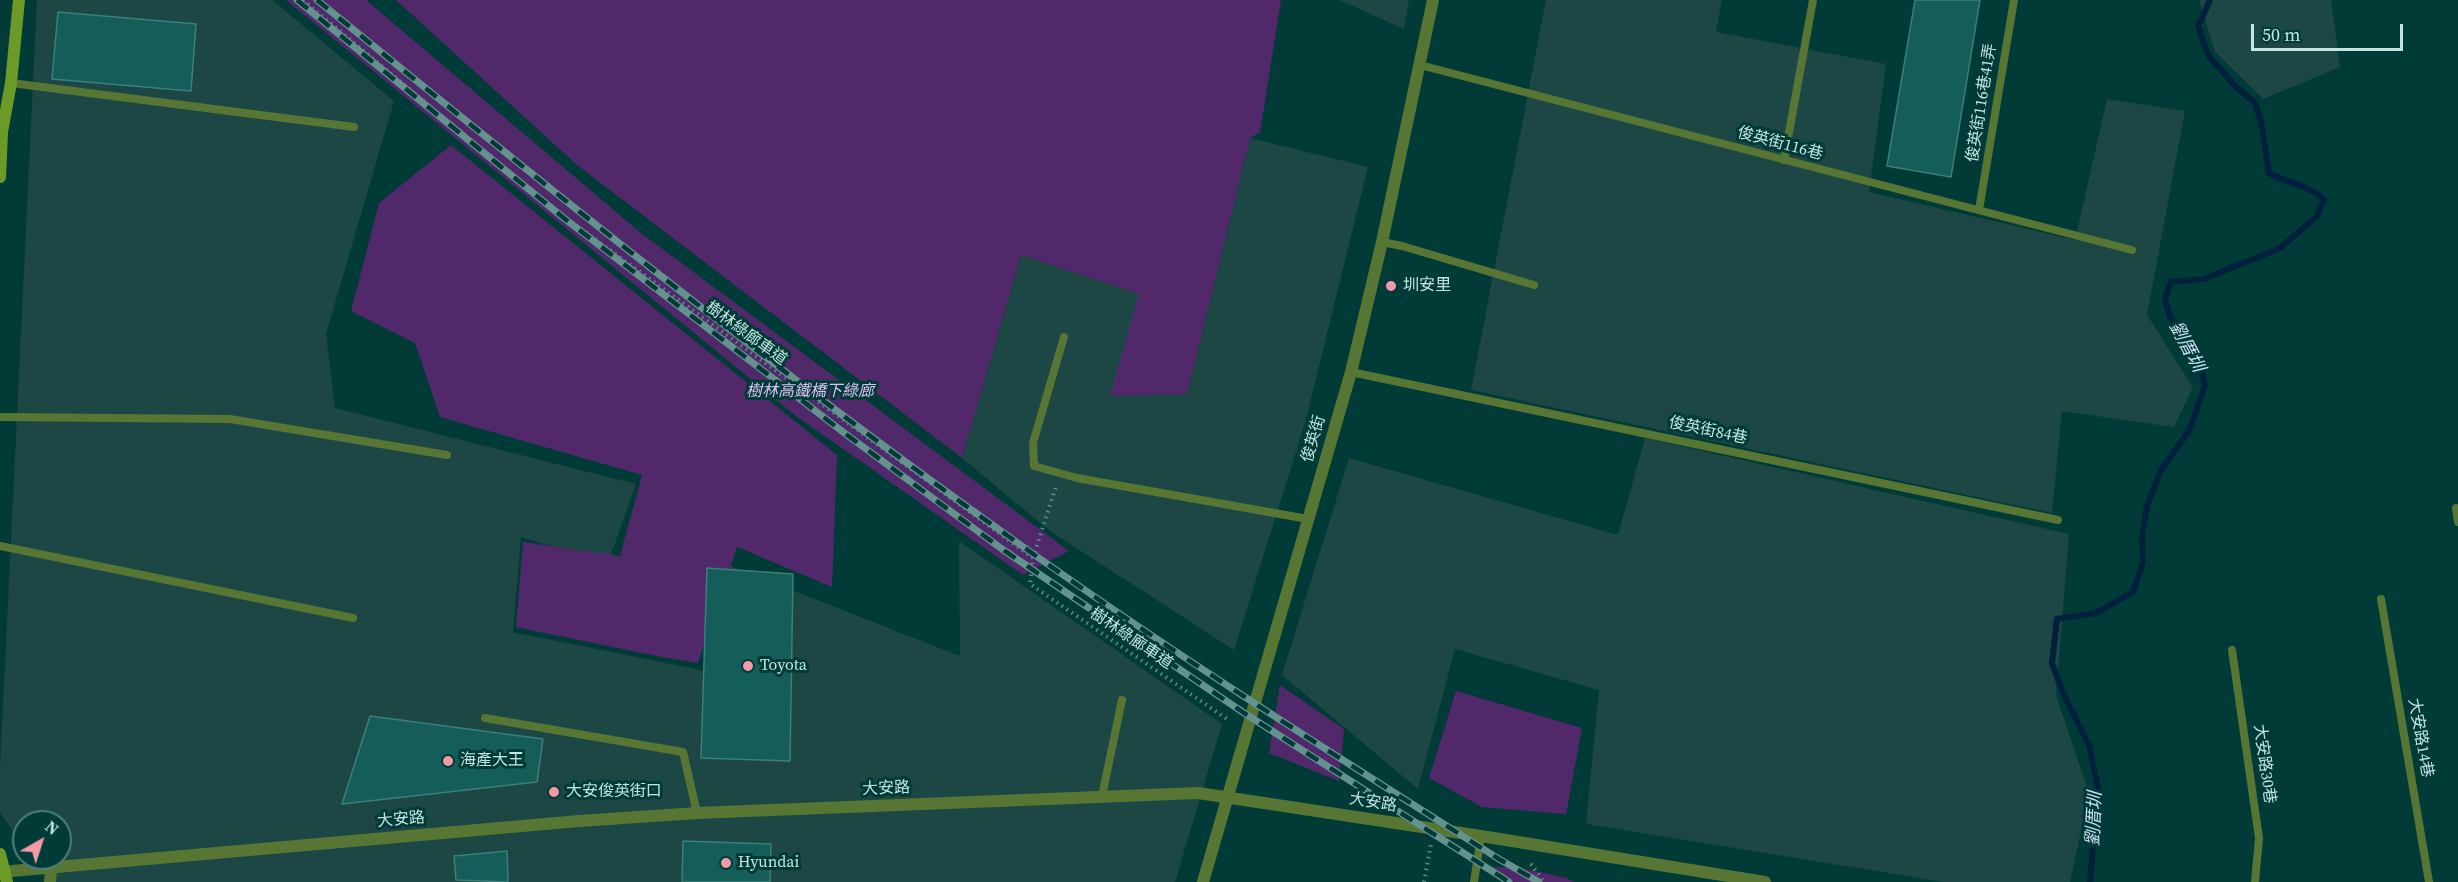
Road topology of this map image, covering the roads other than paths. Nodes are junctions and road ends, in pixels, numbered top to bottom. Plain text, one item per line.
1 (19, 0) edge
2 (1433, 0) edge
3 (1814, 0) edge
4 (2014, 0) edge
5 (1420, 65) junction
6 (11, 83) junction
7 (354, 127) dead end
8 (1, 137) edge
9 (1784, 160) junction
10 (0, 177) edge
11 (1979, 210) junction
12 (1382, 242) junction
13 (2132, 250) dead end
14 (1534, 285) dead end
15 (1064, 337) dead end
16 (1351, 372) junction
17 (0, 417) edge
18 (447, 455) dead end
19 (2456, 508) dead end
20 (1308, 519) junction
21 (2058, 520) dead end
22 (2458, 522) edge
23 (0, 546) edge
24 (2381, 599) dead end
25 (353, 618) dead end
26 (2232, 650) dead end
27 (1122, 700) dead end
28 (485, 718) dead end
29 (1102, 796) junction
30 (1227, 797) junction
31 (697, 813) junction
32 (1481, 836) junction
33 (0, 854) edge
34 (72, 866) edge
35 (39, 870) edge
36 (3, 876) edge
37 (1203, 882) edge
38 (1474, 882) edge
39 (1765, 882) edge
40 (2255, 882) edge
41 (2429, 882) edge

1 - 6 main road
2 - 5 street, 俊英街
3 - 9 lane
4 - 11 lane, 俊英街116巷41弄
5 - 9 lane, 俊英街116巷
5 - 12 street, 俊英街
6 - 7 lane
6 - 8 main road
8 - 10 main road
9 - 11 lane, 俊英街116巷
11 - 13 lane, 俊英街116巷
12 - 14 lane
12 - 16 street, 俊英街
15 - 20 lane
16 - 20 street, 俊英街
16 - 21 lane, 俊英街84巷
17 - 18 lane
19 - 22 lane
20 - 30 street, 俊英街
23 - 25 lane
24 - 41 lane, 大安路14巷
26 - 40 lane, 大安路30巷
27 - 29 lane
28 - 31 lane
29 - 30 street, 大安路
29 - 31 street, 大安路
30 - 32 street, 大安路
30 - 37 street, 俊英街
31 - 34 street, 大安路
32 - 38 lane
32 - 39 street, 大安路
33 - 36 main road
35 - 36 street, 大安路

